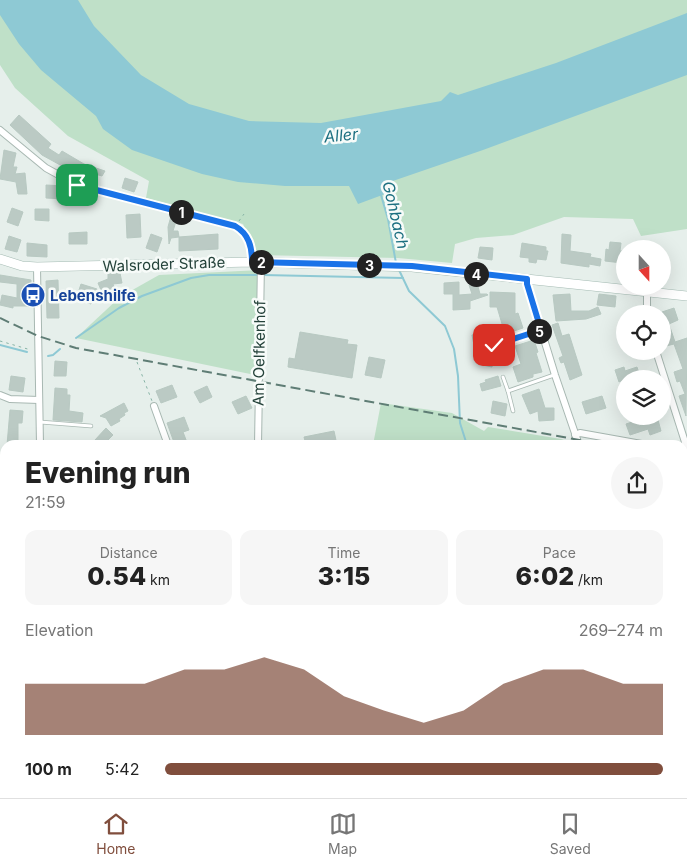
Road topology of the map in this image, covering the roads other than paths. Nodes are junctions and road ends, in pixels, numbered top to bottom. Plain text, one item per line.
1 (0, 130) edge
2 (0, 260) edge
3 (258, 264) junction
4 (38, 267) junction
5 (527, 279) junction
6 (616, 289) edge
7 (671, 294) edge
8 (687, 296) edge
9 (541, 330) junction
10 (498, 360) dead end
11 (659, 360) edge
12 (555, 375) junction
13 (503, 376) dead end
14 (508, 391) junction
15 (0, 395) edge
16 (39, 400) junction
17 (154, 406) road end
18 (513, 411) dead end
19 (40, 422) junction
20 (91, 426) dead end
21 (575, 435) junction
22 (40, 440) edge
23 (166, 440) edge
24 (258, 440) edge
25 (577, 440) edge
26 (619, 440) edge
27 (684, 440) edge

1 - 3 street, Am Oelfkenhof
2 - 4 main road, Walsroder Straße
3 - 4 main road, Walsroder Straße
3 - 5 main road, Walsroder Straße
3 - 24 street, Am Oelfkenhof
4 - 16 street
5 - 6 main road, Walsroder Straße
5 - 9 street
7 - 8 main road, Walsroder Straße
9 - 10 lane
9 - 12 street
11 - 27 street
12 - 14 lane
12 - 21 street
13 - 14 lane
14 - 18 lane
15 - 16 street
16 - 19 street
17 - 23 street
19 - 20 lane
19 - 22 street
21 - 25 street
21 - 26 street

